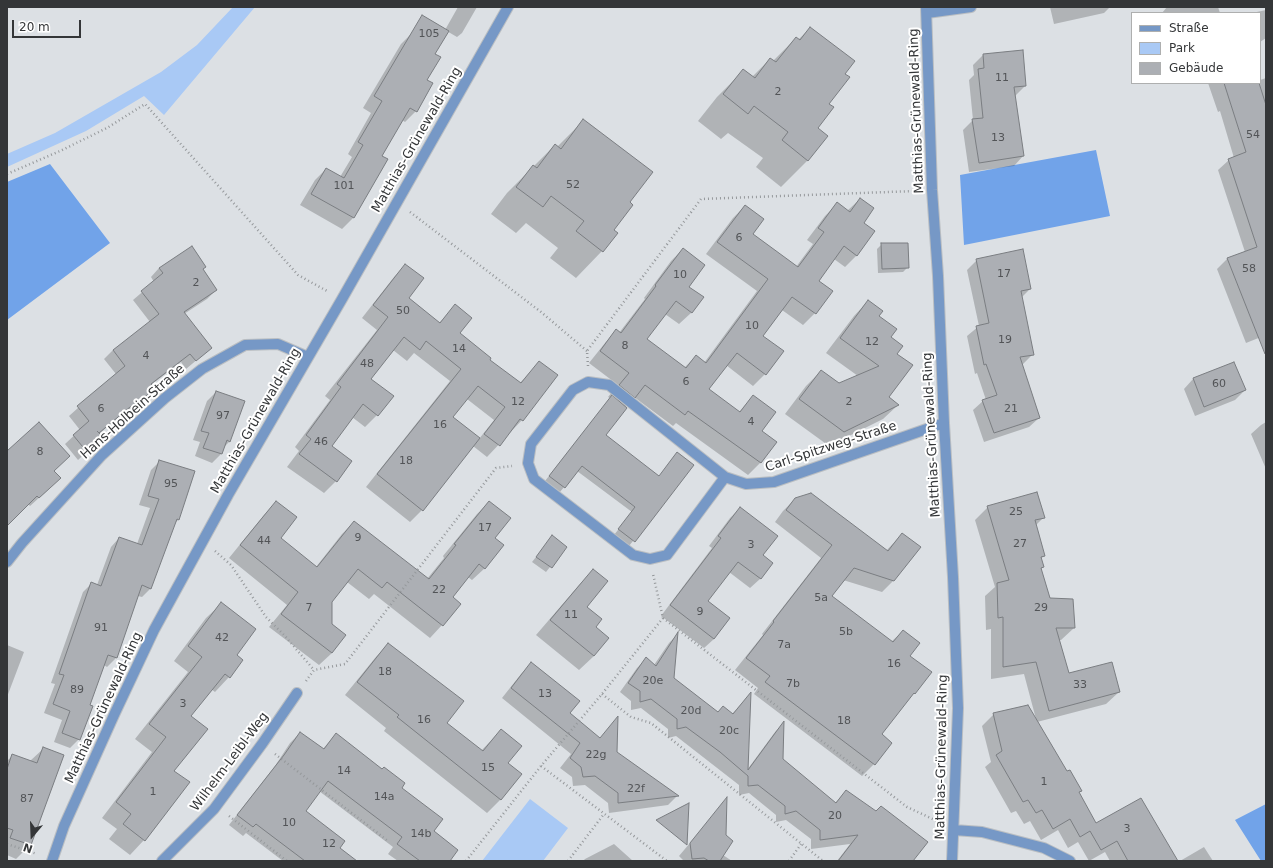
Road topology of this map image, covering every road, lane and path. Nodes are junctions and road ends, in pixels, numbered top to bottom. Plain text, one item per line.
1 (508, 7) edge
2 (971, 7) edge
3 (926, 10) edge
4 (7, 174) edge
5 (932, 190) junction
6 (418, 219) dead end
7 (342, 299) junction
8 (587, 351) junction
9 (308, 357) junction
10 (588, 382) junction
11 (944, 424) junction
12 (528, 463) junction
13 (725, 477) junction
14 (220, 554) dead end
15 (650, 559) junction
16 (7, 562) edge
17 (663, 618) junction
18 (314, 670) junction
19 (297, 692) joint
20 (602, 694) junction
21 (262, 744) junction
22 (541, 766) junction
23 (217, 806) junction
24 (604, 814) junction
25 (954, 830) junction
26 (388, 841) dead end
27 (7, 844) edge
28 (801, 844) junction
29 (52, 860) edge
30 (162, 861) edge
31 (287, 861) edge
32 (466, 861) edge
33 (568, 861) edge
34 (667, 861) edge
35 (789, 861) edge
36 (823, 861) edge
37 (952, 861) edge
38 (1070, 861) edge

1 - 7 street, Matthias-Grünewald-Ring
2 - 3 street
3 - 5 street, Matthias-Grünewald-Ring
4 - 7 path
5 - 8 path
5 - 11 street, Matthias-Grünewald-Ring
6 - 8 path
7 - 9 street, Matthias-Grünewald-Ring
8 - 10 path
9 - 16 street, Hans-Holbein-Straße
9 - 29 street, Matthias-Grünewald-Ring
10 - 12 street
10 - 13 street, Carl-Spitzweg-Straße
11 - 13 street, Carl-Spitzweg-Straße
11 - 25 street, Matthias-Grünewald-Ring
12 - 15 street
12 - 18 path
13 - 15 street
14 - 18 path
15 - 17 path
17 - 20 path
17 - 25 path
18 - 19 path
19 - 21 street, Wilhelm-Leibl-Weg
20 - 22 path
20 - 28 path
21 - 23 street, Wilhelm-Leibl-Weg
21 - 26 path
22 - 24 path
22 - 32 path
23 - 30 street, Wilhelm-Leibl-Weg
23 - 31 path
24 - 33 path
24 - 34 path
25 - 37 street, Matthias-Grünewald-Ring
25 - 38 street
27 - 29 path
28 - 35 path
28 - 36 path

